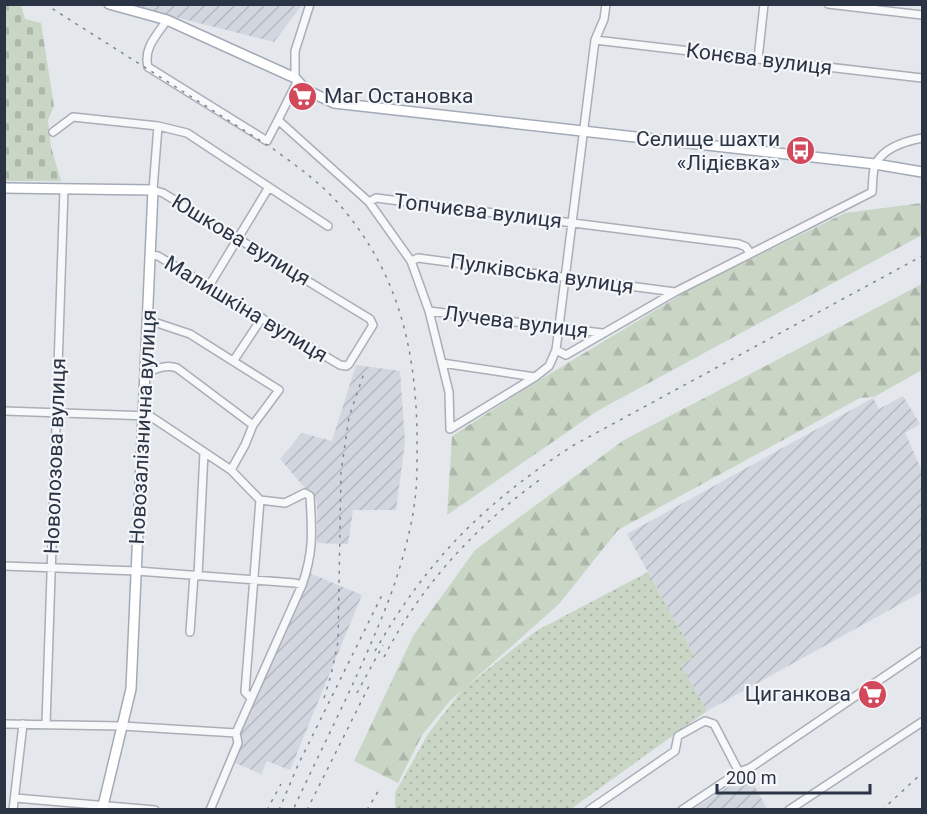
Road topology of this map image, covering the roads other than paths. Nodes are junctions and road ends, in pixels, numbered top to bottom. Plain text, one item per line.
1 (109, 4) edge
2 (310, 4) edge
3 (606, 4) edge
4 (764, 4) edge
5 (828, 4) edge
6 (922, 15) edge
7 (166, 20) junction
8 (595, 40) junction
9 (758, 59) junction
10 (922, 78) edge
11 (296, 79) junction
12 (278, 120) junction
13 (158, 126) junction
14 (53, 132) dead end
15 (583, 132) junction
16 (922, 138) edge
17 (875, 164) junction
18 (922, 172) edge
19 (269, 187) junction
20 (4, 188) edge
21 (64, 189) junction
22 (153, 190) junction
23 (369, 202) junction
24 (572, 223) junction
25 (328, 226) dead end
26 (238, 238) junction
27 (750, 253) junction
28 (151, 255) junction
29 (411, 261) junction
30 (566, 277) junction
31 (209, 286) junction
32 (675, 292) junction
33 (429, 311) junction
34 (262, 318) junction
35 (148, 320) junction
36 (559, 328) junction
37 (602, 333) junction
38 (556, 350) junction
39 (234, 360) junction
40 (442, 363) junction
41 (340, 365) joint
42 (145, 373) junction
43 (536, 377) junction
44 (4, 411) edge
45 (57, 412) junction
46 (144, 415) junction
47 (253, 425) junction
48 (204, 452) junction
49 (231, 470) junction
50 (261, 500) junction
51 (4, 566) edge
52 (51, 568) junction
53 (137, 571) junction
54 (196, 576) junction
55 (254, 580) junction
56 (302, 585) junction
57 (190, 632) dead end
58 (922, 651) edge
59 (251, 698) junction
60 (922, 722) edge
61 (4, 724) edge
62 (23, 724) junction
63 (46, 724) junction
64 (122, 726) junction
65 (236, 733) junction
66 (739, 772) junction
67 (15, 798) junction
68 (103, 807) edge
69 (13, 810) edge
70 (155, 810) edge
71 (210, 810) edge
72 (589, 810) edge
73 (682, 810) edge
74 (789, 810) edge

1 - 7 main road
2 - 11 street
3 - 8 street
4 - 9 street
5 - 6 street
7 - 11 main road
7 - 12 street
8 - 9 street, Конєва вулиця
8 - 15 street
9 - 10 street, Конєва вулиця
11 - 12 street
11 - 15 main road
12 - 23 street, Топчиєва вулиця
13 - 14 street
13 - 19 street
13 - 22 street, Новозалізнична вулиця
15 - 17 main road
15 - 24 street
16 - 17 street
17 - 18 main road
17 - 27 street
19 - 25 street
19 - 26 street
20 - 21 main road, Юшкова вулиця
21 - 22 main road, Юшкова вулиця
21 - 45 street, Новолозова вулиця
22 - 26 street, Юшкова вулиця
22 - 28 main road, Новозалізнична вулиця
23 - 24 street, Топчиєва вулиця
23 - 29 street
24 - 27 street, Топчиєва вулиця
24 - 30 street
26 - 31 street
26 - 41 street, Юшкова вулиця
27 - 32 street
28 - 31 street, Малишкіна вулиця
28 - 35 main road, Новозалізнична вулиця
29 - 30 street, Пулківська вулиця
29 - 33 street
30 - 32 street, Пулківська вулиця
30 - 36 street
31 - 34 street, Малишкіна вулиця
32 - 37 street
33 - 36 street, Лучева вулиця
33 - 40 street
34 - 39 street
34 - 41 street, Малишкіна вулиця
35 - 39 street
35 - 42 main road, Новозалізнична вулиця
36 - 37 street, Лучева вулиця
36 - 38 street
37 - 38 street
38 - 43 street
39 - 47 street
40 - 43 street
40 - 43 street
42 - 46 main road, Новозалізнична вулиця
42 - 47 street
44 - 45 street
45 - 46 street
45 - 52 street, Новолозова вулиця
46 - 48 street
46 - 53 main road, Новозалізнична вулиця
47 - 49 street
48 - 49 street
48 - 54 street
49 - 50 street
50 - 55 street
50 - 56 street
51 - 52 street
52 - 53 street
52 - 63 street, Новолозова вулиця
53 - 54 street
53 - 64 main road, Новозалізнична вулиця
54 - 55 street
54 - 57 street
55 - 56 street
55 - 59 street
56 - 59 street
58 - 66 street
59 - 65 street
60 - 74 street
61 - 62 street
62 - 63 street
62 - 67 street
63 - 64 street
64 - 65 street
64 - 68 main road, Новозалізнична вулиця
65 - 71 street
66 - 72 street
66 - 73 street
67 - 68 street
67 - 69 street
68 - 70 street

